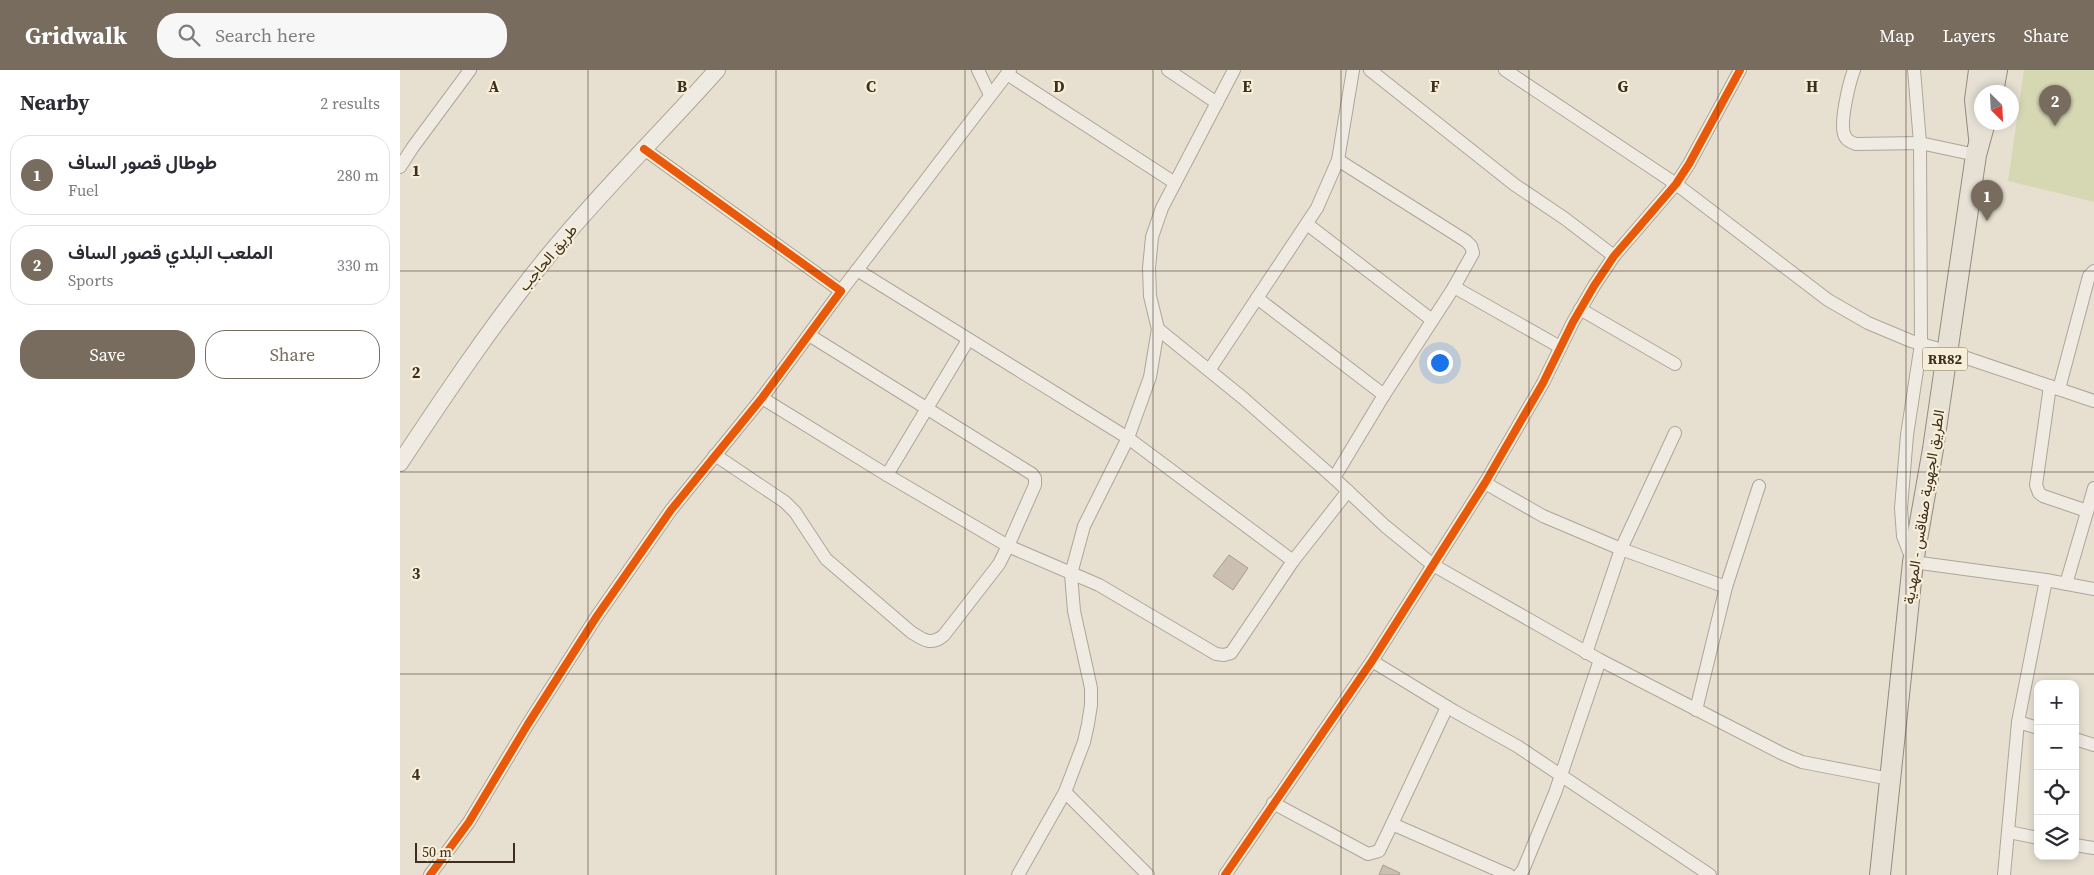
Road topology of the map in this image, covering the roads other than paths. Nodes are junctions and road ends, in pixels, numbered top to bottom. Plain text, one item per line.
1 (470, 70) edge
2 (717, 70) edge
3 (978, 70) edge
4 (1168, 70) edge
5 (1234, 70) edge
6 (1353, 70) edge
7 (1370, 70) edge
8 (1504, 70) edge
9 (1740, 70) edge
10 (1854, 70) edge
11 (1914, 70) edge
12 (1979, 70) edge
13 (1996, 70) edge
14 (1009, 72) edge
15 (1994, 85) edge
16 (990, 95) junction
17 (1217, 103) junction
18 (1980, 139) edge
19 (1920, 143) junction
20 (644, 149) junction
21 (1338, 160) junction
22 (400, 167) edge
23 (1176, 183) junction
24 (1676, 184) junction
25 (1307, 224) junction
26 (1614, 256) junction
27 (857, 270) junction
28 (2094, 271) edge
29 (1454, 287) junction
30 (841, 291) junction
31 (1257, 298) junction
32 (1580, 309) junction
33 (1432, 320) junction
34 (1158, 329) junction
35 (809, 335) junction
36 (968, 340) junction
37 (1921, 344) junction
38 (1560, 347) junction
39 (1946, 351) junction
40 (1675, 364) dead end
41 (1210, 369) junction
42 (2055, 387) junction
43 (1384, 395) junction
44 (762, 398) junction
45 (2094, 401) edge
46 (927, 409) junction
47 (1675, 433) dead end
48 (1128, 438) junction
49 (715, 455) junction
50 (400, 463) edge
51 (887, 475) junction
52 (1334, 478) junction
53 (1486, 482) junction
54 (1759, 486) dead end
55 (2094, 488) edge
56 (1348, 491) junction
57 (2087, 511) junction
58 (1008, 546) junction
59 (1621, 549) junction
60 (1293, 561) junction
61 (1913, 562) junction
62 (1433, 565) junction
63 (1071, 574) junction
64 (2046, 580) junction
65 (2066, 584) junction
66 (1726, 586) junction
67 (2094, 589) edge
68 (1586, 652) junction
69 (1600, 660) junction
70 (1372, 661) junction
71 (1447, 707) junction
72 (1696, 710) junction
73 (2018, 722) junction
74 (2034, 727) edge
75 (2079, 740) edge
76 (2094, 744) edge
77 (1560, 776) junction
78 (1890, 779) junction
79 (1065, 792) junction
80 (1273, 803) junction
81 (1392, 824) junction
82 (2009, 832) junction
83 (2034, 837) edge
84 (2079, 846) edge
85 (2094, 848) edge
86 (430, 875) edge
87 (1018, 875) edge
88 (1148, 875) edge
89 (1225, 875) edge
90 (1509, 875) edge
91 (1519, 875) edge
92 (1710, 875) edge
93 (1880, 875) edge
94 (2004, 875) edge

1 - 22 street
2 - 20 street, طريق الحاجب
3 - 16 street
4 - 17 street
5 - 17 street
6 - 21 street
7 - 26 street
8 - 24 street
9 - 24 street
10 - 19 street
11 - 19 street
12 - 18 main road, الطريق الجهوية صفاقس - المهدية / RR82
13 - 15 main road
14 - 16 street
14 - 23 street
16 - 27 street
17 - 23 street
18 - 19 street
18 - 39 main road, الطريق الجهوية صفاقس - المهدية / RR82
19 - 37 street
20 - 30 street
20 - 50 street, طريق الحاجب
21 - 25 street
21 - 29 street
23 - 34 street
24 - 26 street
24 - 37 street
25 - 31 street
25 - 33 street
26 - 32 street
27 - 30 street
27 - 36 street
28 - 42 street
29 - 33 street
29 - 38 street
30 - 35 street
31 - 41 street
31 - 43 street
32 - 38 street
32 - 40 street
33 - 43 street
34 - 41 street
34 - 48 street
35 - 44 street
35 - 46 street
36 - 46 street
36 - 48 street
37 - 39 street
37 - 61 street
38 - 53 street
39 - 42 street
39 - 61 main road, الطريق الجهوية صفاقس - المهدية / RR82
41 - 52 street
42 - 45 street
42 - 57 street
43 - 52 street
44 - 49 street
44 - 51 street
46 - 51 street
46 - 58 street
47 - 59 street
48 - 60 street
48 - 63 street
49 - 58 street
49 - 86 street
51 - 58 street
52 - 56 street
53 - 59 street
53 - 62 street
54 - 66 street
55 - 57 street
56 - 60 street
56 - 62 street
57 - 65 street
58 - 63 street
59 - 66 street
59 - 68 street
60 - 63 street
61 - 64 street
61 - 78 main road, الطريق الجهوية صفاقس - المهدية / RR82
62 - 68 street
62 - 70 street
63 - 79 street
64 - 65 street
64 - 73 street
65 - 67 street
66 - 72 street
68 - 69 street
69 - 72 street
69 - 77 street
70 - 71 street
70 - 80 street
71 - 77 street
71 - 81 street
72 - 78 street
73 - 74 street
73 - 82 street
75 - 76 street
77 - 91 street
77 - 92 street
78 - 93 main road, الطريق الجهوية صفاقس - المهدية / RR82
79 - 87 street
79 - 88 street
80 - 81 street
80 - 89 street
81 - 90 street
82 - 83 street
82 - 94 street
84 - 85 street

